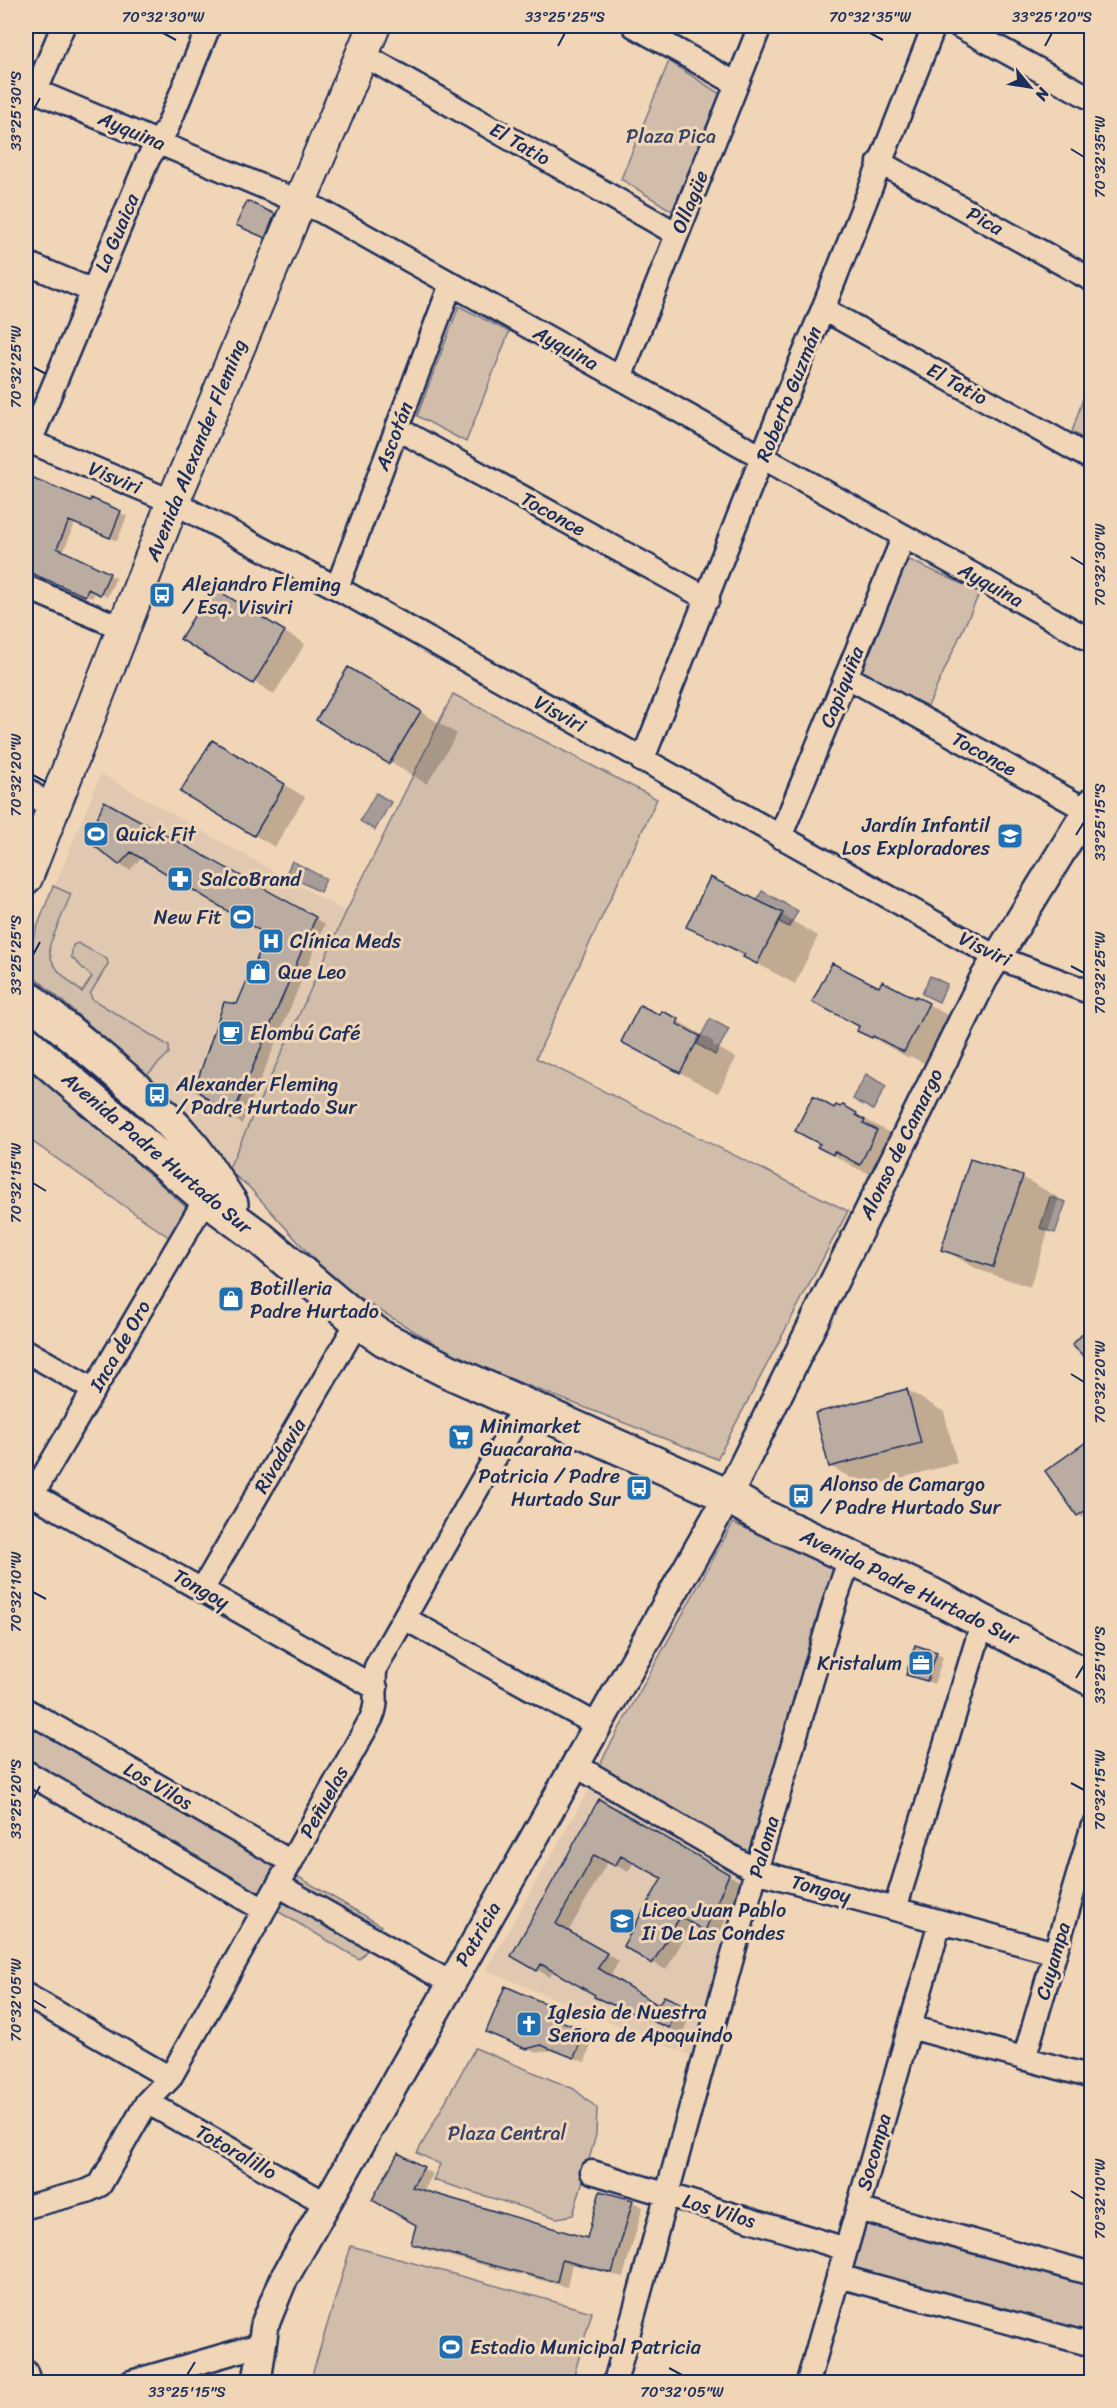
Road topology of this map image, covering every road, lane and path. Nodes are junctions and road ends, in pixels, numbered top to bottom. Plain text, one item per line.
1 (63, 26) edge
2 (209, 26) edge
3 (374, 26) edge
4 (634, 26) edge
5 (760, 26) edge
6 (934, 26) edge
7 (959, 26) edge
8 (362, 54) junction
9 (737, 84) junction
10 (31, 89) edge
11 (1092, 99) edge
12 (158, 142) junction
13 (879, 162) junction
14 (300, 201) junction
15 (677, 234) junction
16 (26, 263) edge
17 (1092, 280) edge
18 (451, 284) junction
19 (93, 291) junction
20 (823, 309) junction
21 (620, 378) junction
22 (398, 429) junction
23 (28, 441) edge
24 (764, 458) junction
25 (1092, 459) edge
26 (173, 502) junction
27 (904, 536) junction
28 (26, 587) edge
29 (337, 588) junction
30 (708, 599) junction
31 (124, 629) junction
32 (1092, 641) edge
33 (846, 676) junction
34 (642, 761) junction
35 (26, 789) edge
36 (1090, 809) edge
37 (53, 810) junction
38 (780, 837) junction
39 (26, 878) edge
40 (996, 957) junction
41 (1092, 993) edge
42 (26, 996) edge
43 (26, 1043) edge
44 (206, 1198) junction
45 (261, 1239) junction
46 (358, 1321) junction
47 (26, 1351) edge
48 (94, 1390) junction
49 (525, 1405) junction
50 (29, 1492) edge
51 (728, 1496) junction
52 (851, 1556) junction
53 (202, 1590) junction
54 (404, 1618) junction
55 (983, 1621) junction
56 (1092, 1659) edge
57 (1092, 1679) edge
58 (376, 1688) junction
59 (26, 1710) edge
60 (597, 1725) junction
61 (575, 1765) junction
62 (26, 1772) edge
63 (1092, 1828) edge
64 (291, 1862) junction
65 (756, 1871) junction
66 (278, 1885) junction
67 (264, 1910) junction
68 (896, 1910) junction
69 (940, 1922) junction
70 (1055, 1953) junction
71 (451, 1983) junction
72 (26, 1995) edge
73 (910, 2027) junction
74 (1024, 2058) junction
75 (1092, 2077) edge
76 (170, 2078) junction
77 (147, 2102) junction
78 (592, 2172) dead end
79 (667, 2196) junction
80 (325, 2203) junction
81 (26, 2207) edge
82 (858, 2209) junction
83 (846, 2249) junction
84 (1092, 2274) edge
85 (838, 2276) junction
86 (260, 2345) junction
87 (1092, 2345) edge
88 (26, 2372) edge
89 (28, 2382) edge
90 (131, 2382) edge
91 (257, 2382) edge
92 (615, 2382) edge
93 (808, 2382) edge

1 - 10 street
2 - 12 street, La Guaica
3 - 8 main road, Avenida Alexander Fleming
4 - 9 street
5 - 9 street, Ollagüe
6 - 13 street, Roberto Guzmán
7 - 11 street
8 - 14 main road, Avenida Alexander Fleming
8 - 15 street, El Tatio
9 - 15 street, Ollagüe
10 - 12 street, Ayquina
12 - 14 street, Ayquina
12 - 19 street, La Guaica
13 - 17 street, Pica
13 - 20 street, Roberto Guzmán
14 - 18 street, Ayquina
14 - 26 main road, Avenida Alexander Fleming
15 - 21 street, Ollagüe
16 - 19 street
18 - 21 street, Ayquina
18 - 22 street, Ascotán
19 - 23 street, La Guaica
20 - 24 street, Roberto Guzmán
20 - 25 street, El Tatio
21 - 24 street, Ayquina
22 - 29 street, Ascotán
22 - 30 street, Toconce
23 - 26 street, Visviri
24 - 27 street, Ayquina
24 - 30 street, Roberto Guzmán
26 - 29 street, Visviri
26 - 31 main road, Avenida Alexander Fleming
27 - 32 street, Ayquina
27 - 33 street, Capiquiña
28 - 31 street
29 - 34 street, Visviri
30 - 34 street, Roberto Guzmán
31 - 37 main road, Avenida Alexander Fleming
33 - 36 street, Toconce
33 - 38 street, Capiquiña
34 - 38 street, Visviri
35 - 37 street
36 - 40 street, Alonso de Camargo
37 - 39 main road, Avenida Alexander Fleming
38 - 40 street, Visviri
40 - 41 street, Visviri
40 - 51 street, Alonso de Camargo
42 - 45 main road, Avenida Padre Hurtado Sur
43 - 44 main road, Avenida Padre Hurtado Sur
44 - 45 main road, Avenida Padre Hurtado Sur
44 - 48 street, Inca de Oro
45 - 46 main road, Avenida Padre Hurtado Sur
46 - 49 main road, Avenida Padre Hurtado Sur
46 - 53 street, Rivadavia
47 - 48 street
48 - 50 street, Inca de Oro
49 - 51 main road, Avenida Padre Hurtado Sur
49 - 54 street, Peñuelas
50 - 53 street, Tongoy
51 - 52 main road, Avenida Padre Hurtado Sur
51 - 56 main road, Avenida Padre Hurtado Sur
51 - 60 street, Patricia
52 - 55 main road, Avenida Padre Hurtado Sur
52 - 65 street, Paloma
53 - 58 street, Tongoy
54 - 58 street, Peñuelas
54 - 60 street
55 - 57 main road, Avenida Padre Hurtado Sur
55 - 68 street
58 - 64 street, Peñuelas
59 - 64 street, Los Vilos
60 - 61 street, Patricia
61 - 65 street, Tongoy
61 - 71 street, Patricia
62 - 67 street
63 - 70 street, Cuyampa
64 - 66 street, Peñuelas
65 - 68 street, Tongoy
65 - 79 street, Paloma
66 - 67 street, Peñuelas
66 - 71 street
67 - 76 street, Peñuelas
68 - 69 street, Tongoy
69 - 70 street, Tongoy
69 - 73 street, Socompa
70 - 74 street, Cuyampa
71 - 80 street, Patricia
72 - 76 street
73 - 74 street
73 - 82 street, Socompa
74 - 75 street
76 - 77 street, Peñuelas
77 - 80 street, Totoralillo
77 - 81 street, Peñuelas
78 - 79 street, Los Vilos
79 - 83 street, Los Vilos
79 - 92 street, Paloma
80 - 86 street, Patricia
82 - 83 street, Socompa
82 - 84 street
83 - 85 street, Socompa
85 - 87 street
85 - 93 street, Socompa
86 - 90 street
86 - 91 street, Patricia
88 - 89 street

